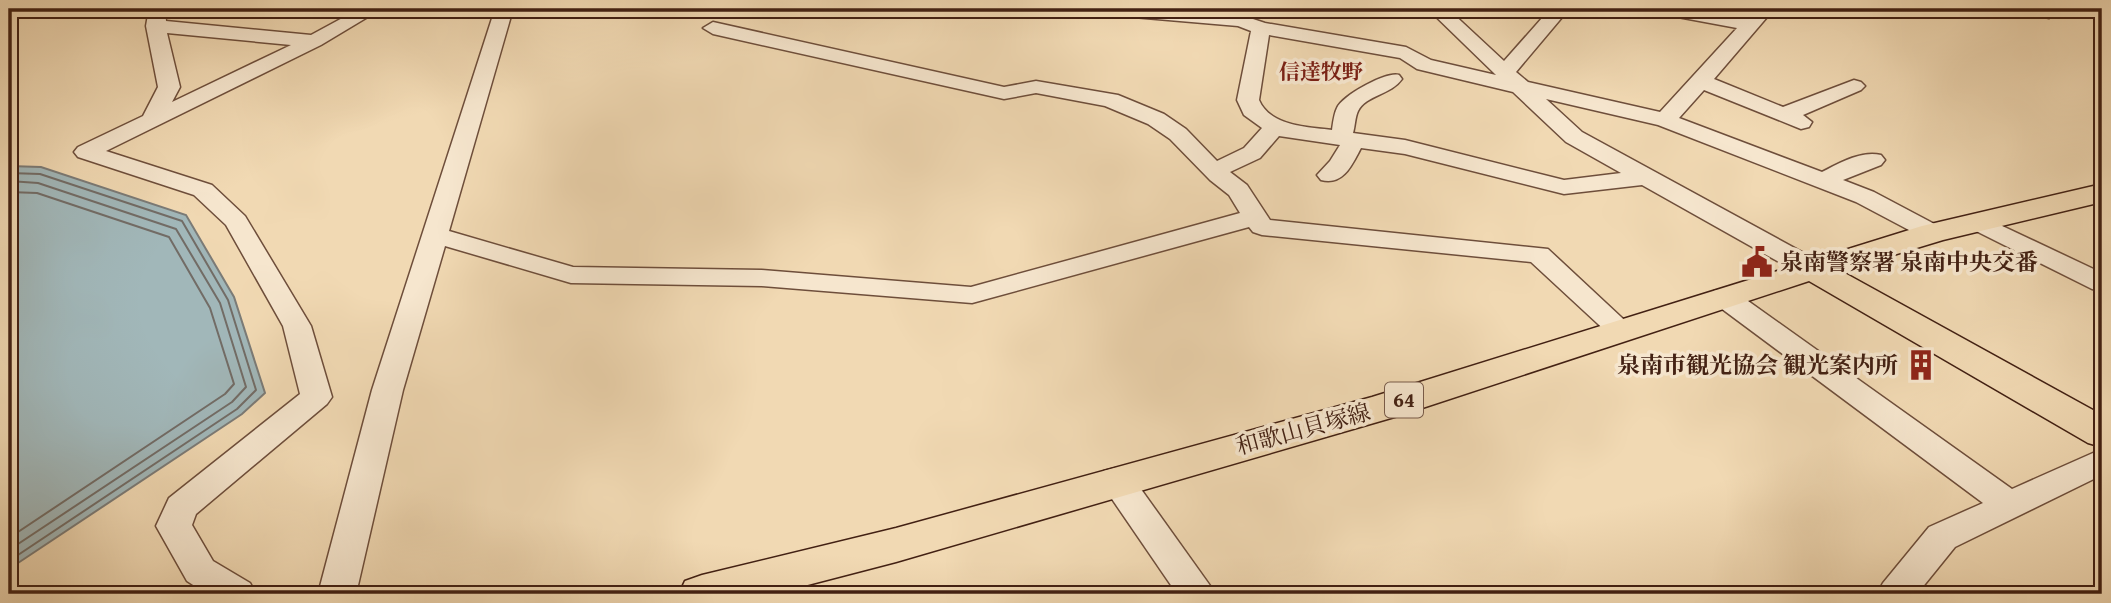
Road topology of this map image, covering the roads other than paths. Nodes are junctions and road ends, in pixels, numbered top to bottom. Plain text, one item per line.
1 (372, 9) edge
2 (504, 9) edge
3 (1110, 9) edge
4 (1437, 9) edge
5 (1560, 9) edge
6 (1667, 9) edge
7 (2034, 9) edge
8 (2048, 9) edge
9 (157, 17) edge
10 (1758, 17) edge
11 (713, 28) dead end
12 (1261, 29) junction
13 (314, 41) junction
14 (1392, 79) dead end
15 (1512, 79) junction
16 (1701, 81) junction
17 (1854, 86) dead end
18 (1665, 120) junction
19 (152, 121) junction
20 (1273, 129) junction
21 (1348, 139) junction
22 (1873, 160) dead end
23 (1214, 171) junction
24 (1329, 175) dead end
25 (1646, 177) junction
26 (1824, 181) junction
27 (2102, 193) edge
28 (1255, 218) junction
29 (1979, 223) junction
30 (1933, 233) junction
31 (436, 235) junction
32 (1812, 268) junction
33 (2102, 282) edge
34 (1724, 297) junction
35 (1621, 330) junction
36 (2102, 433) edge
37 (2102, 461) edge
38 (1116, 480) junction
39 (2010, 505) junction
40 (237, 594) edge
41 (337, 594) edge
42 (702, 594) edge
43 (1198, 594) edge
44 (1896, 594) edge

1 - 13 street
2 - 31 street
3 - 12 street
4 - 15 street
5 - 15 street
6 - 10 street
7 - 8 street
9 - 13 street
9 - 19 street
10 - 16 street
11 - 23 street
12 - 15 street
12 - 20 street
13 - 19 street
14 - 21 street
15 - 18 street
15 - 25 street
16 - 17 street
16 - 18 street
18 - 26 street
19 - 40 street
20 - 21 street
20 - 23 street
21 - 24 street
21 - 25 street
22 - 26 street
23 - 28 street
25 - 32 street
26 - 30 street
27 - 29 main road, 和歌山貝塚線 / 64
28 - 31 street
28 - 35 street
29 - 30 main road, 和歌山貝塚線 / 64
29 - 33 street
30 - 32 main road, 和歌山貝塚線 / 64
31 - 41 street
32 - 34 main road, 和歌山貝塚線 / 64
32 - 36 main road
34 - 35 main road, 和歌山貝塚線 / 64
34 - 39 street
35 - 38 main road, 和歌山貝塚線 / 64
37 - 39 street
38 - 42 main road, 和歌山貝塚線 / 64
38 - 43 street
39 - 44 street

